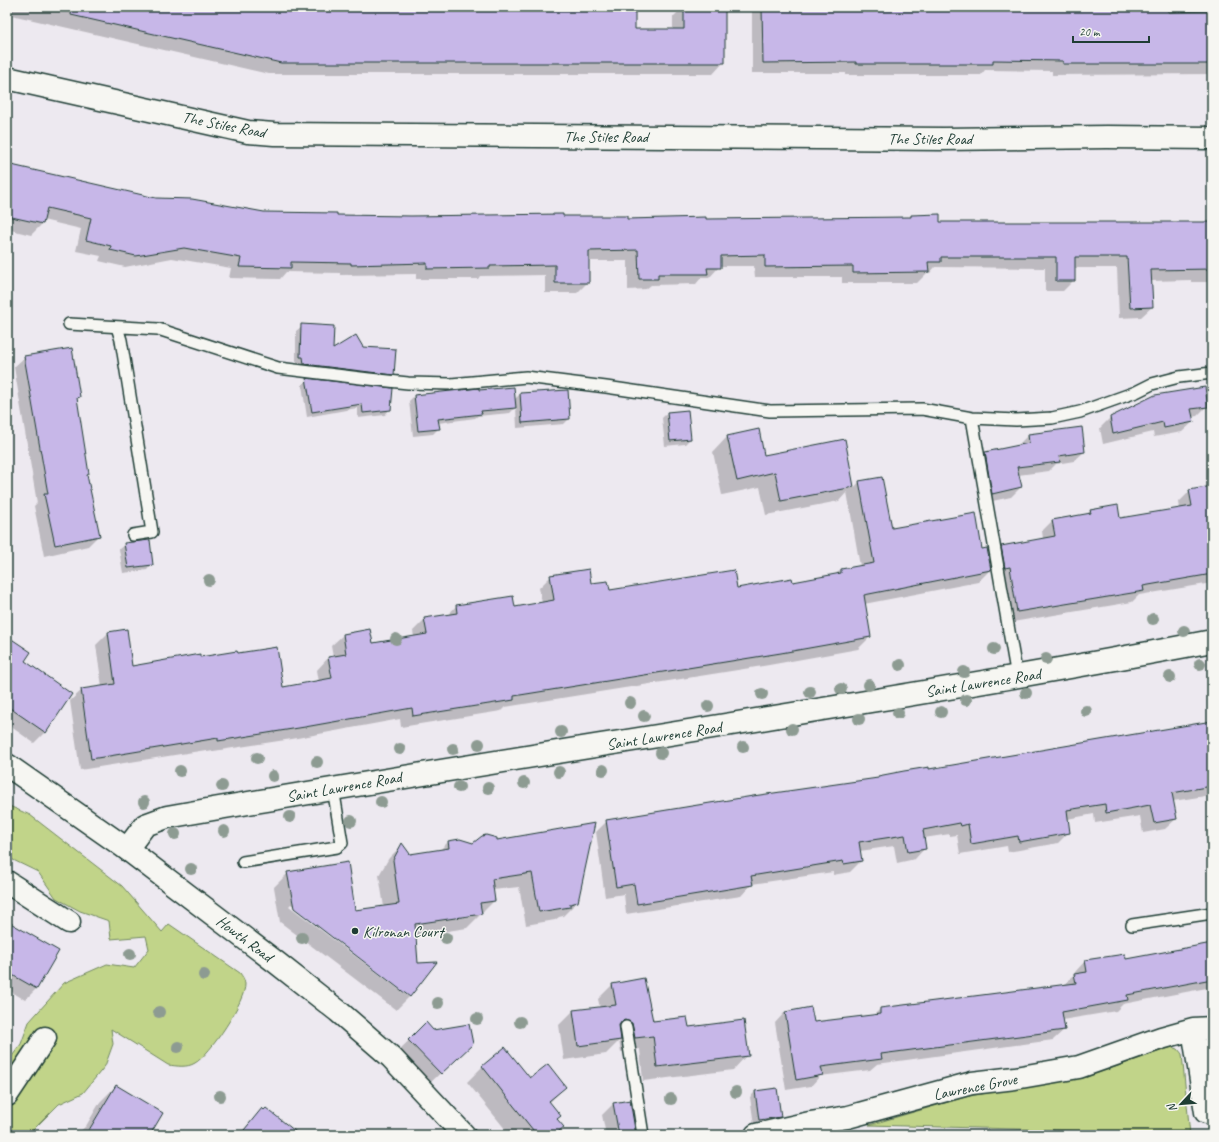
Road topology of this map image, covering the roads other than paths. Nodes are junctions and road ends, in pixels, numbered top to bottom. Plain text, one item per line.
1 (7, 78) edge
2 (1212, 138) edge
3 (69, 324) dead end
4 (117, 326) junction
5 (1212, 373) edge
6 (972, 418) junction
7 (133, 535) dead end
8 (1212, 641) edge
9 (1017, 677) junction
10 (7, 765) edge
11 (333, 788) junction
12 (127, 849) junction
13 (243, 862) dead end
14 (7, 882) edge
15 (1212, 913) edge
16 (69, 922) dead end
17 (1132, 925) dead end
18 (626, 1026) dead end
19 (1202, 1029) edge
20 (45, 1038) dead end
21 (7, 1095) edge
22 (1206, 1112) dead end
23 (464, 1135) edge
24 (644, 1135) edge
25 (756, 1135) edge

1 - 2 street, The Stiles Road
3 - 4 lane
4 - 6 lane
4 - 7 lane
5 - 6 lane
6 - 9 lane
8 - 9 street, Saint Lawrence Road
9 - 11 street, Saint Lawrence Road
10 - 12 street, Howth Road
11 - 12 street, Saint Lawrence Road
11 - 13 lane
12 - 23 street, Howth Road
14 - 16 street
15 - 17 lane
18 - 24 lane
19 - 22 street, Lawrence Grove
19 - 25 street, Lawrence Grove
20 - 21 street

